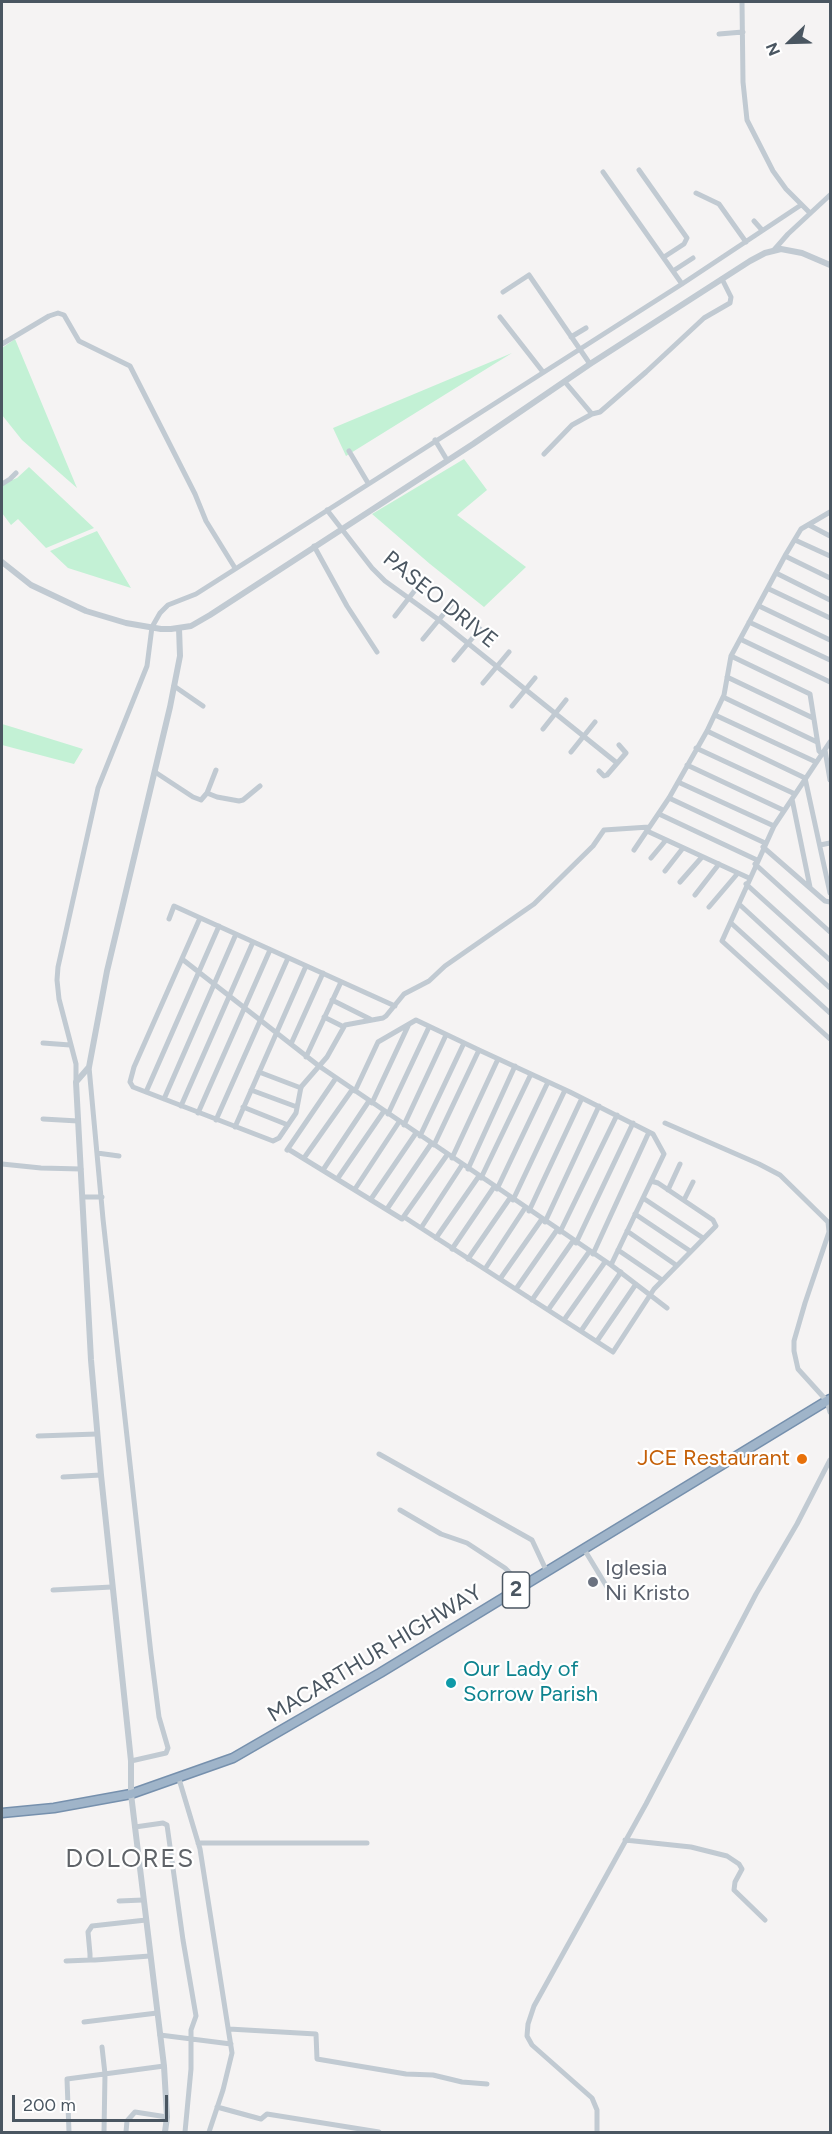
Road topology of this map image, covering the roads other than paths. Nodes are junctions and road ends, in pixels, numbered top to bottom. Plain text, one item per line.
1 (742, 2) edge
2 (742, 32) junction
3 (718, 34) dead end
4 (639, 170) dead end
5 (603, 172) dead end
6 (696, 193) dead end
7 (831, 195) edge
8 (801, 205) junction
9 (810, 213) junction
10 (754, 221) dead end
11 (762, 230) junction
12 (746, 242) junction
13 (773, 251) junction
14 (664, 257) junction
15 (693, 258) dead end
16 (831, 265) edge
17 (673, 270) junction
18 (722, 279) junction
19 (682, 284) junction
20 (503, 292) dead end
21 (500, 317) dead end
22 (586, 328) dead end
23 (571, 337) junction
24 (2, 344) edge
25 (579, 349) junction
26 (590, 364) junction
27 (543, 372) junction
28 (565, 382) junction
29 (592, 414) junction
30 (435, 440) junction
31 (349, 451) dead end
32 (544, 454) dead end
33 (447, 460) junction
34 (16, 473) dead end
35 (368, 483) junction
36 (2, 484) edge
37 (327, 510) junction
38 (830, 513) edge
39 (809, 525) junction
40 (342, 528) junction
41 (831, 536) edge
42 (795, 540) junction
43 (314, 546) junction
44 (785, 556) junction
45 (831, 556) edge
46 (2, 562) edge
47 (235, 568) junction
48 (776, 573) junction
49 (831, 578) edge
50 (419, 585) dead end
51 (769, 589) junction
52 (409, 598) junction
53 (831, 600) edge
54 (451, 605) dead end
55 (759, 606) junction
56 (395, 616) dead end
57 (831, 618) edge
58 (439, 620) junction
59 (749, 622) junction
60 (153, 627) junction
61 (179, 628) junction
62 (480, 628) dead end
63 (423, 639) dead end
64 (740, 639) junction
65 (831, 640) edge
66 (467, 643) junction
67 (377, 652) dead end
68 (509, 652) dead end
69 (731, 656) junction
70 (454, 660) dead end
71 (831, 660) edge
72 (497, 667) junction
73 (727, 677) junction
74 (535, 678) dead end
75 (831, 682) edge
76 (483, 683) dead end
77 (174, 686) junction
78 (526, 690) junction
79 (723, 697) junction
80 (566, 700) dead end
81 (203, 706) dead end
82 (512, 706) dead end
83 (555, 714) junction
84 (715, 715) junction
85 (813, 718) junction
86 (595, 722) dead end
87 (543, 729) dead end
88 (707, 731) junction
89 (583, 737) junction
90 (817, 742) junction
91 (831, 742) edge
92 (620, 745) dead end
93 (696, 748) junction
94 (571, 752) dead end
95 (823, 752) junction
96 (816, 762) junction
97 (617, 763) junction
98 (687, 765) junction
99 (216, 770) dead end
100 (599, 771) dead end
101 (155, 772) junction
102 (805, 778) junction
103 (831, 780) edge
104 (678, 782) junction
105 (260, 786) dead end
106 (207, 793) junction
107 (794, 797) junction
108 (669, 798) junction
109 (783, 810) junction
110 (659, 814) junction
111 (774, 826) junction
112 (648, 830) junction
113 (666, 840) junction
114 (831, 843) edge
115 (764, 845) junction
116 (820, 845) junction
117 (683, 848) junction
118 (634, 850) dead end
119 (702, 856) junction
120 (651, 858) dead end
121 (756, 862) junction
122 (719, 864) junction
123 (665, 871) dead end
124 (738, 873) junction
125 (749, 878) junction
126 (680, 882) dead end
127 (746, 884) junction
128 (810, 888) junction
129 (831, 893) edge
130 (695, 895) dead end
131 (831, 902) edge
132 (739, 904) junction
133 (709, 907) dead end
134 (201, 918) junction
135 (169, 919) dead end
136 (731, 923) junction
137 (219, 926) junction
138 (831, 932) edge
139 (236, 934) junction
140 (722, 941) junction
141 (254, 942) junction
142 (719, 949) dead end
143 (270, 950) junction
144 (288, 958) junction
145 (182, 959) junction
146 (831, 960) edge
147 (306, 966) junction
148 (199, 972) junction
149 (322, 974) junction
150 (341, 982) junction
151 (214, 984) junction
152 (831, 988) edge
153 (230, 996) junction
154 (332, 1000) junction
155 (394, 1006) junction
156 (244, 1007) junction
157 (831, 1013) edge
158 (324, 1017) junction
159 (372, 1019) junction
160 (261, 1020) junction
161 (409, 1024) junction
162 (344, 1027) junction
163 (429, 1027) junction
164 (276, 1032) junction
165 (446, 1035) junction
166 (831, 1039) edge
167 (43, 1043) dead end
168 (464, 1043) junction
169 (291, 1044) junction
170 (70, 1045) junction
171 (479, 1050) junction
172 (306, 1057) junction
173 (498, 1059) junction
174 (319, 1066) junction
175 (515, 1066) junction
176 (89, 1067) junction
177 (259, 1072) junction
178 (531, 1074) junction
179 (336, 1078) junction
180 (76, 1082) junction
181 (548, 1082) junction
182 (301, 1088) junction
183 (251, 1090) junction
184 (354, 1090) junction
185 (565, 1090) junction
186 (146, 1092) junction
187 (582, 1098) junction
188 (164, 1099) junction
189 (370, 1102) junction
190 (181, 1106) junction
191 (599, 1106) junction
192 (243, 1107) junction
193 (297, 1107) junction
194 (198, 1113) junction
195 (386, 1113) junction
196 (617, 1115) junction
197 (43, 1119) dead end
198 (216, 1120) junction
199 (78, 1121) junction
200 (402, 1123) junction
201 (665, 1123) dead end
202 (633, 1124) junction
203 (288, 1125) junction
204 (235, 1127) junction
205 (650, 1132) junction
206 (418, 1134) junction
207 (433, 1145) junction
208 (97, 1153) junction
209 (119, 1156) dead end
210 (450, 1156) junction
211 (304, 1158) junction
212 (2, 1164) edge
213 (680, 1164) dead end
214 (465, 1167) junction
215 (81, 1169) junction
216 (323, 1170) junction
217 (480, 1177) junction
218 (338, 1178) junction
219 (651, 1181) junction
220 (693, 1182) dead end
221 (496, 1188) junction
222 (355, 1189) junction
223 (668, 1190) junction
224 (83, 1197) junction
225 (102, 1197) junction
226 (643, 1198) junction
227 (371, 1199) junction
228 (512, 1199) junction
229 (684, 1200) junction
230 (387, 1209) junction
231 (527, 1209) junction
232 (635, 1214) junction
233 (404, 1217) junction
234 (543, 1221) junction
235 (421, 1228) junction
236 (559, 1231) junction
237 (627, 1231) junction
238 (436, 1238) junction
239 (703, 1238) junction
240 (575, 1242) junction
241 (452, 1249) junction
242 (618, 1250) junction
243 (690, 1251) junction
244 (591, 1253) junction
245 (468, 1259) junction
246 (605, 1262) junction
247 (611, 1265) junction
248 (676, 1265) junction
249 (485, 1269) junction
250 (621, 1272) junction
251 (500, 1279) junction
252 (662, 1280) junction
253 (636, 1284) junction
254 (516, 1289) junction
255 (650, 1295) junction
256 (532, 1300) junction
257 (667, 1308) dead end
258 (548, 1310) junction
259 (564, 1320) junction
260 (581, 1331) junction
261 (597, 1341) junction
262 (829, 1400) edge
263 (831, 1412) edge
264 (97, 1434) junction
265 (38, 1436) dead end
266 (380, 1454) dead end
267 (831, 1460) edge
268 (101, 1475) junction
269 (63, 1477) dead end
270 (400, 1510) dead end
271 (584, 1549) junction
272 (547, 1572) junction
273 (523, 1586) junction
274 (112, 1587) junction
275 (607, 1587) dead end
276 (53, 1590) dead end
277 (131, 1761) junction
278 (179, 1779) junction
279 (131, 1794) junction
280 (2, 1813) edge
281 (135, 1827) junction
282 (625, 1840) junction
283 (198, 1843) junction
284 (367, 1844) dead end
285 (143, 1900) junction
286 (119, 1901) dead end
287 (146, 1920) junction
288 (765, 1920) dead end
289 (150, 1956) junction
290 (90, 1960) junction
291 (66, 1961) dead end
292 (157, 2013) junction
293 (84, 2022) dead end
294 (229, 2029) junction
295 (160, 2036) junction
296 (191, 2039) junction
297 (231, 2044) junction
298 (102, 2047) dead end
299 (164, 2066) junction
300 (105, 2074) junction
301 (487, 2084) dead end
302 (217, 2107) junction
303 (167, 2117) junction
304 (69, 2133) edge
305 (104, 2133) edge
306 (126, 2133) edge
307 (165, 2133) edge
308 (185, 2133) edge
309 (209, 2133) edge
310 (379, 2133) edge
311 (597, 2133) edge

1 - 2 street
2 - 3 street
2 - 8 street
4 - 14 street
5 - 14 street
6 - 12 street
7 - 9 street
8 - 9 street
8 - 11 street
9 - 13 street
10 - 11 street
11 - 12 street
12 - 19 street
13 - 16 street
13 - 18 street
14 - 17 street
15 - 17 street
17 - 19 street
18 - 26 street
18 - 29 street
19 - 25 street
20 - 23 street
21 - 27 street
22 - 23 street
23 - 25 street
24 - 47 street
25 - 26 street
25 - 27 street
26 - 28 street
27 - 30 street
28 - 29 street
28 - 33 street
29 - 32 street
30 - 33 street
30 - 35 street
31 - 35 street
33 - 40 street
34 - 36 street
35 - 37 street
37 - 40 street, PASEO DRIVE
37 - 47 street
38 - 39 street
39 - 41 street
39 - 42 street
40 - 43 street
40 - 52 street, PASEO DRIVE
42 - 44 street
42 - 45 street
43 - 61 street
43 - 67 street
44 - 48 street
44 - 49 street
46 - 60 street
47 - 60 street
48 - 51 street
48 - 53 street
50 - 52 street
51 - 55 street
51 - 57 street
52 - 56 street
52 - 58 street, PASEO DRIVE
54 - 58 street
55 - 59 street
55 - 65 street
58 - 63 street
58 - 66 street, PASEO DRIVE
59 - 64 street
59 - 71 street
60 - 61 street
60 - 170 street
61 - 77 street
62 - 66 street
64 - 69 street
64 - 75 street
66 - 70 street
66 - 72 street, PASEO DRIVE
68 - 72 street
69 - 73 street
69 - 85 street
72 - 76 street
72 - 78 street, PASEO DRIVE
73 - 79 street
73 - 85 street
74 - 78 street
77 - 81 street
77 - 101 street
78 - 82 street
78 - 83 street, PASEO DRIVE
79 - 84 street
79 - 90 street
80 - 83 street
83 - 87 street
83 - 89 street, PASEO DRIVE
84 - 88 street
84 - 96 street
85 - 90 street
86 - 89 street
88 - 93 street
88 - 102 street
89 - 94 street
89 - 97 street, PASEO DRIVE
90 - 95 street
91 - 95 street
92 - 97 street
93 - 98 street
93 - 107 street
95 - 96 street
95 - 103 street
96 - 102 street
97 - 100 street
98 - 104 street
98 - 109 street
99 - 106 street
101 - 106 street
101 - 176 street
102 - 107 street
102 - 116 street
104 - 108 street
104 - 111 street
105 - 106 street
107 - 109 street
107 - 128 street
108 - 110 street
108 - 115 street
109 - 111 street
110 - 112 street
110 - 121 street
111 - 115 street
112 - 113 street
112 - 118 street
112 - 155 street
113 - 117 street
113 - 120 street
114 - 116 street
115 - 121 street
115 - 128 street
116 - 129 street
117 - 119 street
117 - 123 street
119 - 122 street
119 - 126 street
121 - 125 street
121 - 138 street
122 - 124 street
122 - 130 street
124 - 125 street
124 - 133 street
125 - 127 street
127 - 132 street
127 - 146 street
128 - 131 street
132 - 136 street
132 - 152 street
134 - 135 street
134 - 137 street
134 - 145 street
136 - 140 street
136 - 157 street
137 - 139 street
137 - 148 street
139 - 141 street
139 - 151 street
140 - 142 street
140 - 166 street
141 - 143 street
141 - 153 street
143 - 144 street
143 - 156 street
144 - 147 street
144 - 160 street
145 - 148 street
145 - 186 street
147 - 149 street
147 - 164 street
148 - 151 street
148 - 186 street
149 - 150 street
149 - 169 street
150 - 154 street
150 - 155 street
151 - 153 street
151 - 188 street
153 - 156 street
153 - 190 street
154 - 158 street
154 - 159 street
155 - 159 street
156 - 160 street
156 - 194 street
158 - 162 street
158 - 172 street
159 - 162 street
160 - 164 street
160 - 198 street
161 - 163 street
161 - 184 street
161 - 189 street
162 - 174 street
163 - 165 street
163 - 195 street
164 - 169 street
164 - 177 street
165 - 168 street
165 - 200 street
167 - 170 street
168 - 171 street
168 - 206 street
169 - 172 street
170 - 180 street
171 - 173 street
171 - 207 street
172 - 174 street
173 - 175 street
173 - 210 street
174 - 179 street
174 - 182 street
175 - 178 street
175 - 214 street
176 - 180 street
176 - 208 street
177 - 182 street
177 - 183 street
178 - 181 street
178 - 217 street
179 - 184 street
179 - 211 street
180 - 199 street
181 - 185 street
181 - 221 street
182 - 193 street
183 - 192 street
183 - 193 street
184 - 189 street
184 - 211 street
185 - 187 street
185 - 228 street
186 - 188 street
187 - 191 street
187 - 231 street
188 - 190 street
189 - 195 street
189 - 216 street
190 - 194 street
191 - 196 street
191 - 234 street
192 - 203 street
192 - 204 street
193 - 203 street
194 - 198 street
195 - 200 street
195 - 218 street
196 - 202 street
196 - 236 street
197 - 199 street
198 - 204 street
199 - 215 street
200 - 206 street
200 - 222 street
201 - 262 street
202 - 205 street
202 - 240 street
203 - 204 street
205 - 219 street
205 - 244 street
206 - 207 street
206 - 227 street
207 - 210 street
207 - 230 street
208 - 209 street
208 - 225 street
210 - 214 street
210 - 233 street
211 - 216 street
212 - 215 street
213 - 223 street
214 - 217 street
214 - 235 street
215 - 224 street
216 - 218 street
217 - 221 street
217 - 238 street
218 - 222 street
219 - 223 street
219 - 226 street
220 - 229 street
221 - 228 street
221 - 241 street
222 - 227 street
223 - 229 street
224 - 225 street
224 - 264 street
225 - 277 street
226 - 232 street
226 - 239 street
227 - 230 street
228 - 231 street
228 - 245 street
229 - 239 street
230 - 233 street
231 - 234 street
231 - 249 street
232 - 237 street
232 - 243 street
233 - 235 street
234 - 236 street
234 - 251 street
235 - 238 street
236 - 240 street
236 - 254 street
237 - 242 street
237 - 248 street
238 - 241 street
239 - 243 street
240 - 244 street
240 - 256 street
241 - 245 street
242 - 247 street
242 - 252 street
243 - 248 street
244 - 246 street
244 - 258 street
245 - 249 street
246 - 247 street
246 - 259 street
247 - 250 street
248 - 252 street
249 - 251 street
250 - 253 street
250 - 260 street
251 - 254 street
252 - 255 street
253 - 255 street
253 - 261 street
254 - 256 street
255 - 257 street
255 - 261 street
256 - 258 street
258 - 259 street
259 - 260 street
260 - 261 street
262 - 263 street
262 - 271 highway, MACARTHUR HIGHWAY / 2
264 - 265 street
264 - 268 street
266 - 272 street
267 - 282 street
268 - 269 street
268 - 274 street
270 - 273 street
271 - 272 highway, MACARTHUR HIGHWAY / 2
271 - 275 street
272 - 273 highway, MACARTHUR HIGHWAY / 2
273 - 278 highway, MACARTHUR HIGHWAY / 2
274 - 276 street
274 - 277 street
277 - 279 street
278 - 279 highway, MACARTHUR HIGHWAY / 2
278 - 283 street
279 - 280 highway, MACARTHUR HIGHWAY / 2
279 - 281 street
281 - 285 street
281 - 296 street
282 - 288 street
282 - 311 street
283 - 284 street
283 - 294 street
285 - 286 street
285 - 287 street
287 - 289 street
287 - 290 street
289 - 290 street
289 - 292 street
290 - 291 street
292 - 293 street
292 - 295 street
294 - 297 street
294 - 301 street
295 - 296 street
295 - 299 street
296 - 297 street
296 - 308 street
297 - 302 street
298 - 300 street
299 - 300 street
299 - 303 street
300 - 304 street
300 - 305 street
302 - 309 street
302 - 310 street
303 - 306 street
303 - 307 street

